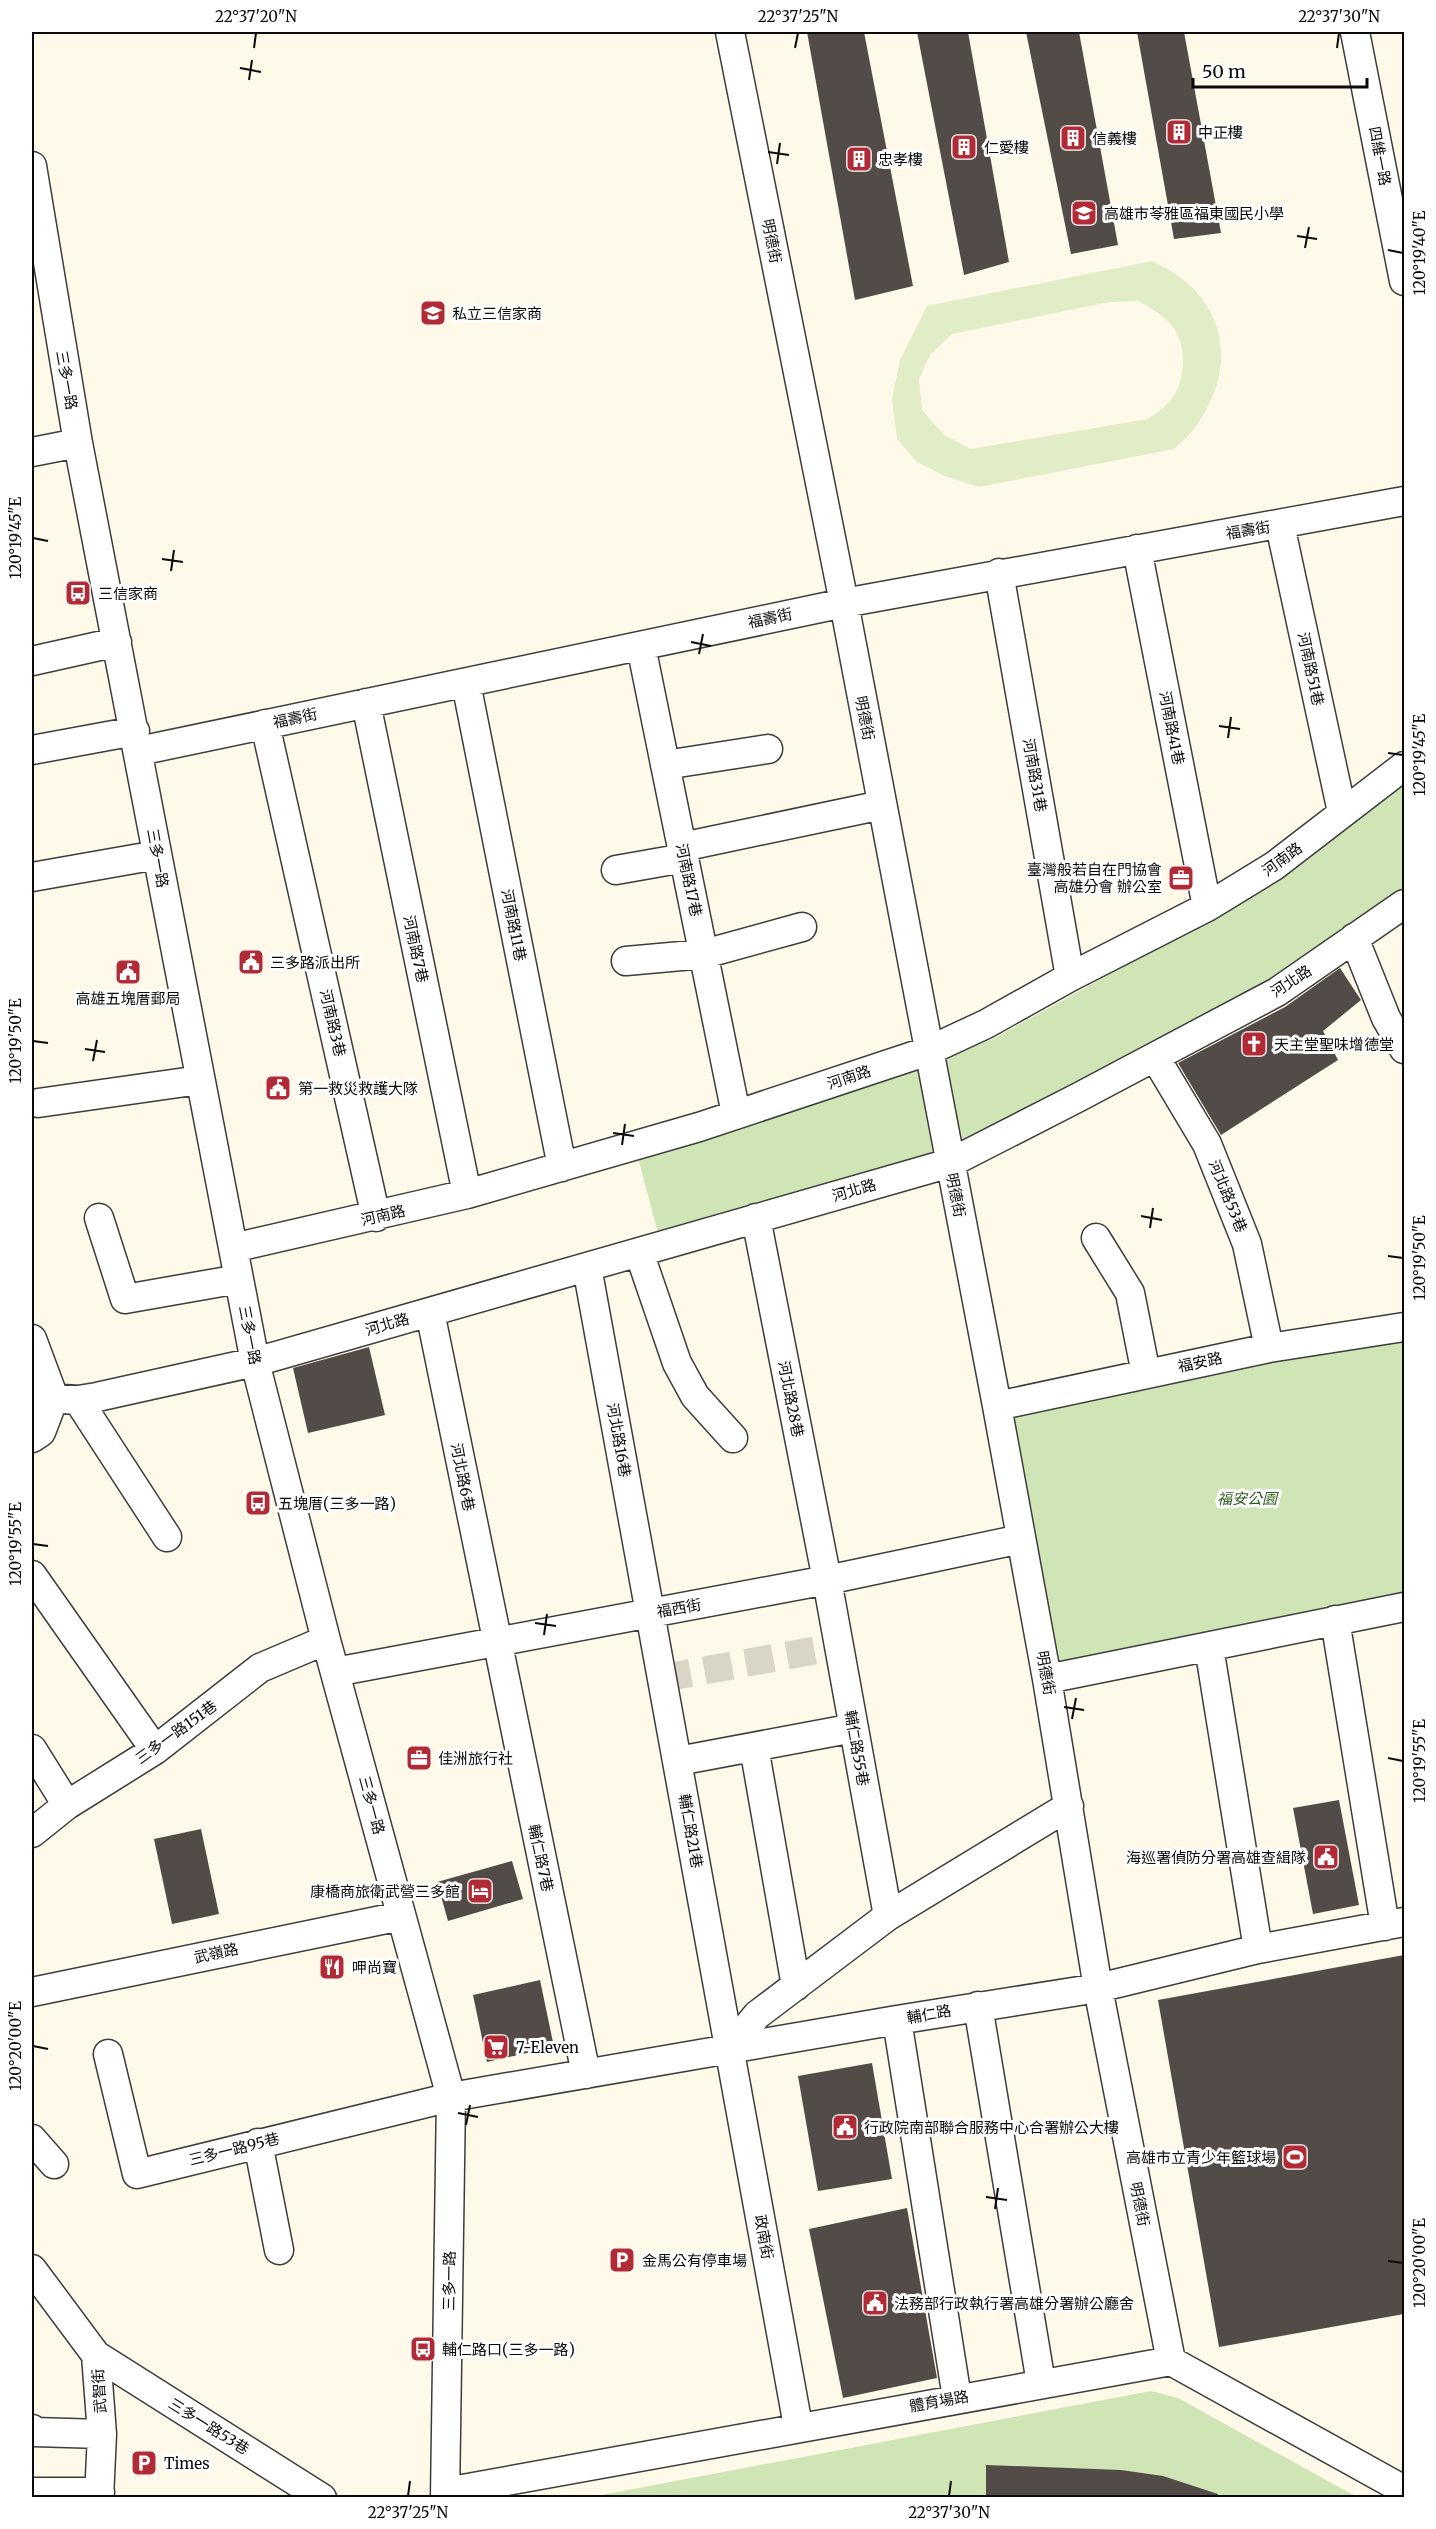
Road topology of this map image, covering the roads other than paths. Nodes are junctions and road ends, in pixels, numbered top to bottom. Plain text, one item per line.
1 (730, 32) edge
2 (1355, 32) edge
3 (32, 166) edge
4 (1404, 281) edge
5 (78, 443) junction
6 (32, 452) edge
7 (1404, 501) edge
8 (1280, 525) junction
9 (1137, 549) junction
10 (999, 573) junction
11 (844, 603) junction
12 (117, 642) junction
13 (641, 646) junction
14 (32, 661) edge
15 (466, 682) junction
16 (366, 703) junction
17 (265, 724) junction
18 (137, 741) junction
19 (768, 749) dead end
20 (32, 750) edge
21 (665, 765) junction
22 (1404, 766) edge
23 (882, 805) junction
24 (1342, 812) junction
25 (683, 852) junction
26 (157, 855) junction
27 (616, 870) dead end
28 (32, 877) edge
29 (1404, 904) edge
30 (1207, 907) junction
31 (802, 927) dead end
32 (1354, 938) junction
33 (704, 954) junction
34 (626, 961) dead end
35 (1070, 977) junction
36 (1404, 1049) edge
37 (928, 1051) junction
38 (1155, 1057) junction
39 (200, 1080) junction
40 (38, 1103) dead end
41 (736, 1114) junction
42 (950, 1163) junction
43 (561, 1167) junction
44 (467, 1194) junction
45 (376, 1217) junction
46 (99, 1218) dead end
47 (756, 1218) junction
48 (1096, 1238) dead end
49 (233, 1248) junction
50 (639, 1252) junction
51 (587, 1267) junction
52 (239, 1279) junction
53 (430, 1312) junction
54 (1404, 1327) edge
55 (32, 1338) edge
56 (1269, 1348) junction
57 (255, 1362) junction
58 (1146, 1374) junction
59 (54, 1398) edge
60 (997, 1406) junction
61 (32, 1438) edge
62 (734, 1438) dead end
63 (166, 1537) dead end
64 (1021, 1539) junction
65 (32, 1575) edge
66 (827, 1580) junction
67 (1404, 1606) edge
68 (651, 1613) junction
69 (1335, 1620) junction
70 (326, 1640) junction
71 (496, 1642) junction
72 (1209, 1647) junction
73 (335, 1672) junction
74 (1047, 1679) junction
75 (854, 1728) junction
76 (754, 1747) junction
77 (32, 1749) edge
78 (155, 1750) junction
79 (678, 1761) junction
80 (67, 1805) junction
81 (1069, 1806) junction
82 (32, 1833) edge
83 (401, 1916) junction
84 (888, 1916) junction
85 (1395, 1924) edge
86 (1258, 1949) junction
87 (796, 1986) junction
88 (1098, 1988) junction
89 (32, 1992) edge
90 (978, 2006) junction
91 (897, 2020) junction
92 (730, 2048) junction
93 (108, 2054) dead end
94 (586, 2074) junction
95 (451, 2097) junction
96 (32, 2139) edge
97 (258, 2143) junction
98 (54, 2164) dead end
99 (279, 2250) dead end
100 (32, 2270) edge
101 (96, 2355) junction
102 (1171, 2361) junction
103 (1041, 2383) junction
104 (957, 2398) junction
105 (798, 2426) junction
106 (32, 2429) edge
107 (102, 2434) junction
108 (1404, 2490) edge
109 (32, 2492) edge
110 (100, 2495) edge
111 (446, 2495) edge
112 (322, 2498) edge

1 - 11 street, 明德街
2 - 4 street, 四維一路
3 - 5 street, 三多一路
5 - 6 street
5 - 12 street, 三多一路
7 - 8 street, 福壽街
8 - 9 street, 福壽街
8 - 24 street, 河南路51巷
9 - 10 street, 福壽街
9 - 30 street, 河南路41巷
10 - 11 street, 福壽街
10 - 35 street, 河南路31巷
11 - 13 street, 福壽街
11 - 23 street, 明德街
12 - 14 street
12 - 18 street, 三多一路
13 - 15 street, 福壽街
13 - 21 street, 河南路17巷
15 - 16 street, 福壽街
15 - 43 street, 河南路11巷
16 - 17 street, 福壽街
16 - 44 street, 河南路7巷
17 - 18 street, 福壽街
17 - 45 street, 河南路3巷
18 - 20 street, 福壽街
18 - 26 street, 三多一路
19 - 21 street
21 - 25 street, 河南路17巷
22 - 24 street, 河南路
23 - 25 street
23 - 37 street, 明德街
24 - 30 street, 河南路
25 - 27 street
25 - 33 street, 河南路17巷
26 - 28 street
26 - 39 street, 三多一路
29 - 32 street, 河北路
30 - 35 street, 河南路
31 - 33 street
32 - 36 street
32 - 38 street, 河北路
33 - 34 street
33 - 41 street, 河南路17巷
35 - 37 street, 河南路
37 - 41 street, 河南路
37 - 42 street, 明德街
38 - 42 street, 河北路
38 - 56 street, 河北路53巷
39 - 40 street
39 - 49 street, 三多一路
41 - 43 street, 河南路
42 - 47 street, 河北路
42 - 60 street, 明德街
43 - 44 street, 河南路
44 - 45 street, 河南路
45 - 49 street, 河南路
46 - 52 street
47 - 50 street, 河北路
47 - 66 street, 河北路28巷
48 - 58 street
49 - 52 street, 三多一路
50 - 51 street, 河北路
50 - 62 street
51 - 53 street, 河北路
51 - 68 street, 河北路16巷
52 - 57 street, 三多一路
53 - 57 street, 河北路
53 - 71 street, 河北路6巷
54 - 56 street, 福安路
55 - 59 street
56 - 58 street, 福安路
57 - 59 street, 河北路
57 - 70 street, 三多一路
58 - 60 street, 福安路
59 - 61 street
59 - 63 street
60 - 64 street, 明德街
64 - 66 street, 福西街
64 - 74 street, 明德街
65 - 78 street
66 - 68 street, 福西街
66 - 75 street, 輔仁路55巷
67 - 69 street
68 - 71 street, 福西街
68 - 79 street, 輔仁路21巷
69 - 72 street
69 - 85 street
70 - 73 street, 三多一路
70 - 78 street, 三多一路151巷
71 - 73 street, 福西街
71 - 94 street, 輔仁路7巷
72 - 74 street
72 - 86 street
73 - 83 street, 三多一路
74 - 81 street, 明德街
75 - 76 street
75 - 84 street, 輔仁路55巷
76 - 79 street
76 - 87 street
77 - 80 street
78 - 80 street, 三多一路151巷
79 - 92 street, 輔仁路21巷
80 - 82 street, 三多一路151巷
81 - 84 street
81 - 88 street, 明德街
83 - 89 street, 武嶺路
83 - 95 street, 三多一路
84 - 87 street
85 - 86 street, 輔仁路
86 - 88 street, 輔仁路
87 - 92 street
88 - 90 street, 輔仁路
88 - 102 street, 明德街
90 - 91 street, 輔仁路
90 - 103 street
91 - 92 street, 輔仁路
91 - 104 street
92 - 94 street, 輔仁路
92 - 105 street, 政南街
93 - 97 street, 三多一路95巷
94 - 95 street, 輔仁路
95 - 97 street, 三多一路95巷
95 - 111 street, 三多一路
96 - 98 street
97 - 99 street
100 - 101 street, 武智街
101 - 107 street, 武智街
101 - 112 street, 三多一路53巷
102 - 103 street, 體育場路
102 - 108 street
103 - 104 street, 體育場路
104 - 105 street, 體育場路
105 - 111 street, 體育場路
106 - 107 street
107 - 110 street, 武智街
109 - 110 street

